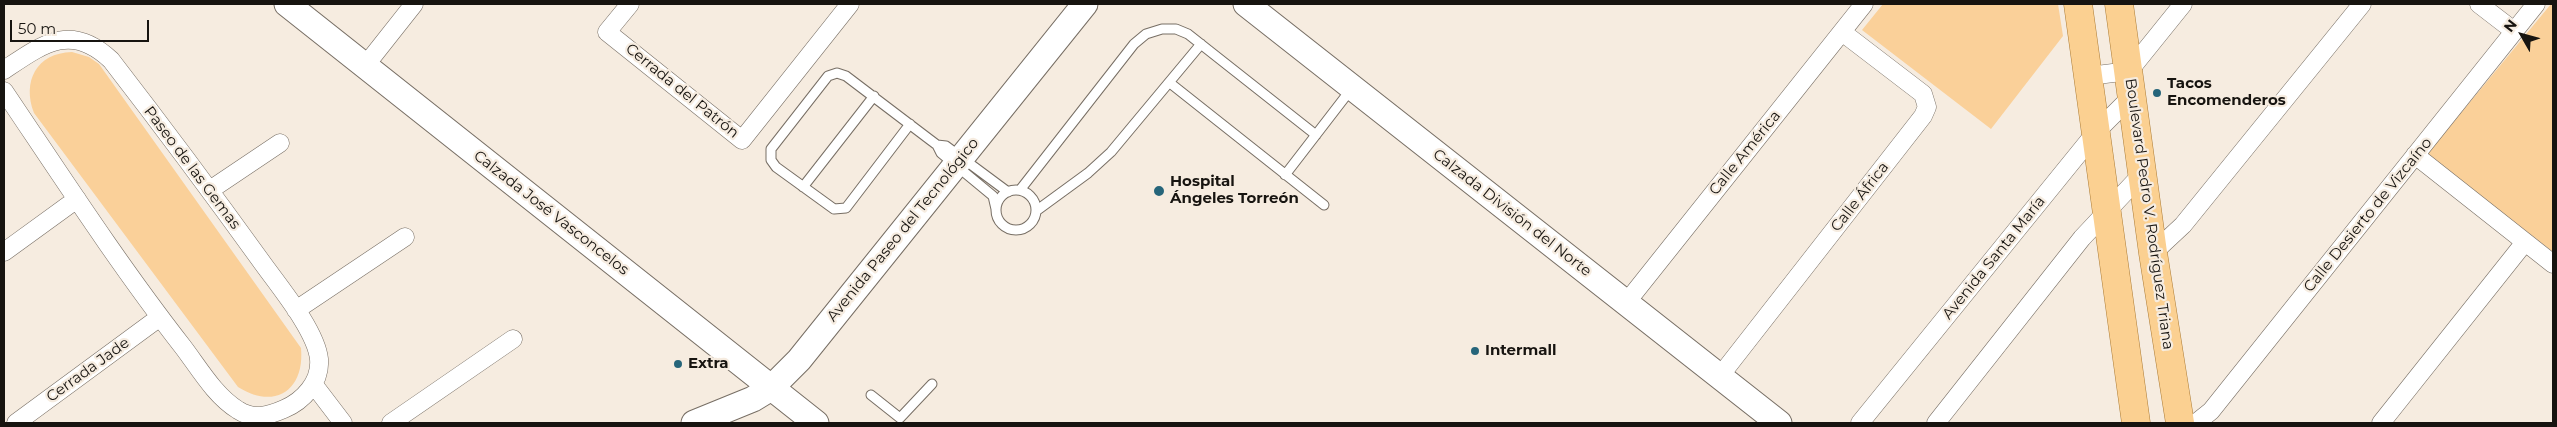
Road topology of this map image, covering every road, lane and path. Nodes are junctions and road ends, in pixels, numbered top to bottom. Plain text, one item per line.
1 (286, 4) edge
2 (414, 4) edge
3 (630, 4) edge
4 (850, 4) edge
5 (1085, 4) edge
6 (1246, 4) edge
7 (1864, 4) edge
8 (2078, 4) edge
9 (2119, 4) edge
10 (2183, 4) edge
11 (2362, 4) edge
12 (2479, 4) edge
13 (2536, 4) edge
14 (2514, 31) junction
15 (1842, 32) junction
16 (1201, 44) junction
17 (365, 66) junction
18 (4, 70) edge
19 (2089, 76) junction
20 (1170, 83) junction
21 (2131, 83) junction
22 (1353, 88) junction
23 (4, 91) edge
24 (874, 96) junction
25 (910, 124) junction
26 (2096, 132) junction
27 (1316, 135) junction
28 (280, 143) dead end
29 (2415, 155) junction
30 (958, 161) junction
31 (2142, 174) junction
32 (1285, 175) junction
33 (803, 187) junction
34 (210, 190) junction
35 (1020, 190) junction
36 (1008, 192) junction
37 (77, 199) junction
38 (1324, 205) dead end
39 (996, 211) junction
40 (1036, 211) junction
41 (2106, 214) junction
42 (406, 236) dead end
43 (2525, 242) junction
44 (4, 252) edge
45 (2153, 252) junction
46 (2553, 264) edge
47 (1626, 303) junction
48 (296, 310) junction
49 (160, 317) junction
50 (513, 340) dead end
51 (1720, 376) junction
52 (932, 384) dead end
53 (314, 385) junction
54 (771, 388) junction
55 (872, 395) dead end
56 (274, 419) edge
57 (252, 420) edge
58 (16, 423) edge
59 (343, 423) edge
60 (391, 423) edge
61 (694, 423) edge
62 (816, 423) edge
63 (1779, 423) edge
64 (1860, 423) edge
65 (1936, 423) edge
66 (2136, 423) edge
67 (2180, 423) edge
68 (2196, 423) edge
69 (2381, 423) edge

1 - 17 main road, Calzada José Vasconcelos
2 - 17 street
3 - 4 street, Cerrada del Patrón
5 - 30 main road, Avenida Paseo del Tecnológico
6 - 22 main road, Calzada División del Norte
7 - 15 street, Calle América
8 - 19 main road
9 - 21 main road, Boulevard Pedro V. Rodríguez Triana
10 - 21 street, Avenida Santa María
11 - 45 street
12 - 14 street
13 - 14 street, Calle Desierto de Vizcaíno
14 - 29 street, Calle Desierto de Vizcaíno
15 - 47 street, Calle América
15 - 51 street, Calle África
16 - 20 lane
16 - 27 lane
16 - 35 lane
17 - 54 main road, Calzada José Vasconcelos
18 - 34 street, Paseo de las Gemas
19 - 21 street
19 - 26 main road
20 - 32 lane
20 - 40 lane
21 - 26 street, Avenida Santa María
21 - 31 main road, Boulevard Pedro V. Rodríguez Triana
22 - 27 lane
22 - 47 main road, Calzada División del Norte
23 - 37 street
24 - 25 lane
24 - 33 lane
24 - 33 lane
25 - 30 lane
25 - 33 lane
26 - 41 main road
26 - 64 street, Avenida Santa María
27 - 32 lane
28 - 34 street
29 - 43 street
29 - 68 street, Calle Desierto de Vizcaíno
30 - 36 lane
30 - 39 lane
30 - 54 main road, Avenida Paseo del Tecnológico
31 - 41 street
31 - 45 main road, Boulevard Pedro V. Rodríguez Triana
32 - 38 lane
34 - 48 street, Paseo de las Gemas
35 - 36 lane
35 - 40 lane
36 - 39 lane
37 - 44 street
37 - 49 street
39 - 40 lane
41 - 65 street
41 - 66 main road
42 - 48 street
43 - 46 street
43 - 69 street
45 - 67 main road, Boulevard Pedro V. Rodríguez Triana
47 - 51 main road, Calzada División del Norte
48 - 53 street, Paseo de las Gemas
49 - 57 street
49 - 58 street, Cerrada Jade
50 - 60 street
51 - 63 main road, Calzada División del Norte
52 - 55 lane
53 - 56 street
53 - 59 street
54 - 61 main road, Avenida Paseo del Tecnológico
54 - 62 main road, Calzada José Vasconcelos
56 - 57 street

